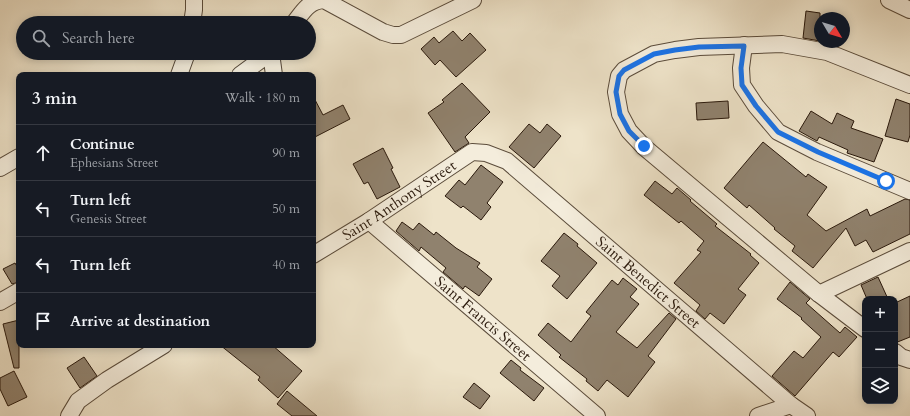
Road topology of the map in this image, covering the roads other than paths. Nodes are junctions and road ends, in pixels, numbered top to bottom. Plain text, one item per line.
1 (194, 0) edge
2 (473, 0) edge
3 (889, 0) edge
4 (910, 10) edge
5 (193, 16) edge
6 (300, 16) edge
7 (744, 46) junction
8 (184, 60) edge
9 (260, 60) edge
10 (271, 60) edge
11 (180, 72) edge
12 (244, 72) edge
13 (273, 72) edge
14 (910, 85) edge
15 (486, 153) joint
16 (16, 158) edge
17 (0, 168) edge
18 (910, 191) edge
19 (369, 221) junction
20 (910, 251) edge
21 (316, 253) edge
22 (16, 293) edge
23 (819, 294) junction
24 (0, 302) edge
25 (862, 327) edge
26 (159, 348) edge
27 (898, 354) edge
28 (910, 360) edge
29 (791, 405) junction
30 (69, 416) edge
31 (597, 416) edge
32 (758, 416) edge
33 (807, 416) edge

1 - 5 street
2 - 6 street
3 - 4 street
7 - 14 street
7 - 18 street
7 - 23 street
8 - 11 street
9 - 12 street
10 - 13 street
15 - 19 street, Saint Anthony Street
15 - 29 street, Saint Benedict Street
16 - 17 street
19 - 21 street, Saint Anthony Street
19 - 31 street, Saint Francis Street
20 - 23 street
22 - 24 street
23 - 25 street
26 - 30 street
27 - 28 street
29 - 32 street
29 - 33 street, Saint Benedict Street

